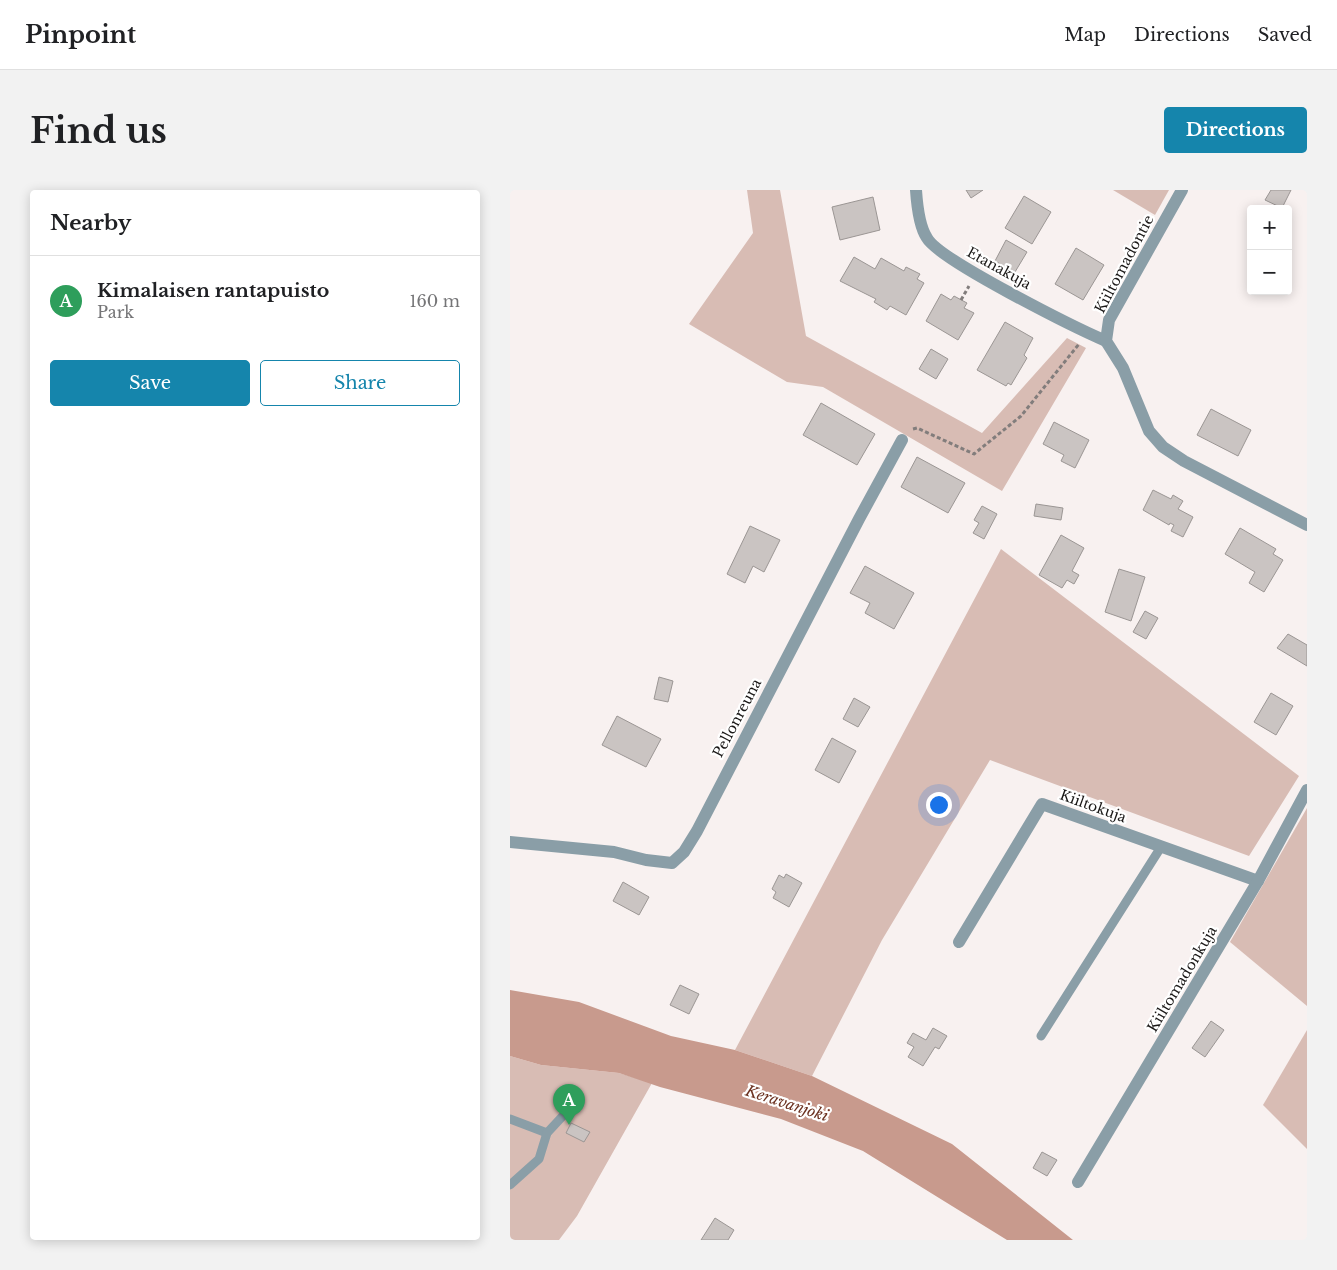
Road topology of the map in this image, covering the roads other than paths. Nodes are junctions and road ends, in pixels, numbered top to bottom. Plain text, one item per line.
1 (916, 190) edge
2 (1182, 190) edge
3 (1106, 341) junction
4 (902, 440) road end
5 (1307, 525) edge
6 (1307, 790) edge
7 (510, 842) edge
8 (1161, 847) junction
9 (1258, 881) junction
10 (959, 942) dead end
11 (1041, 1036) dead end
12 (573, 1105) dead end
13 (510, 1119) edge
14 (547, 1133) junction
15 (1078, 1182) dead end
16 (510, 1184) edge

1 - 3 street, Etanakuja
2 - 3 street, Kiiltomadontie
3 - 5 street
4 - 7 street, Pellonreuna
6 - 9 street, Kiiltomadonkuja
8 - 9 street, Kiiltokuja
8 - 10 street, Kiiltokuja
8 - 11 lane
9 - 15 street, Kiiltomadonkuja
12 - 14 lane
13 - 14 lane
14 - 16 lane

